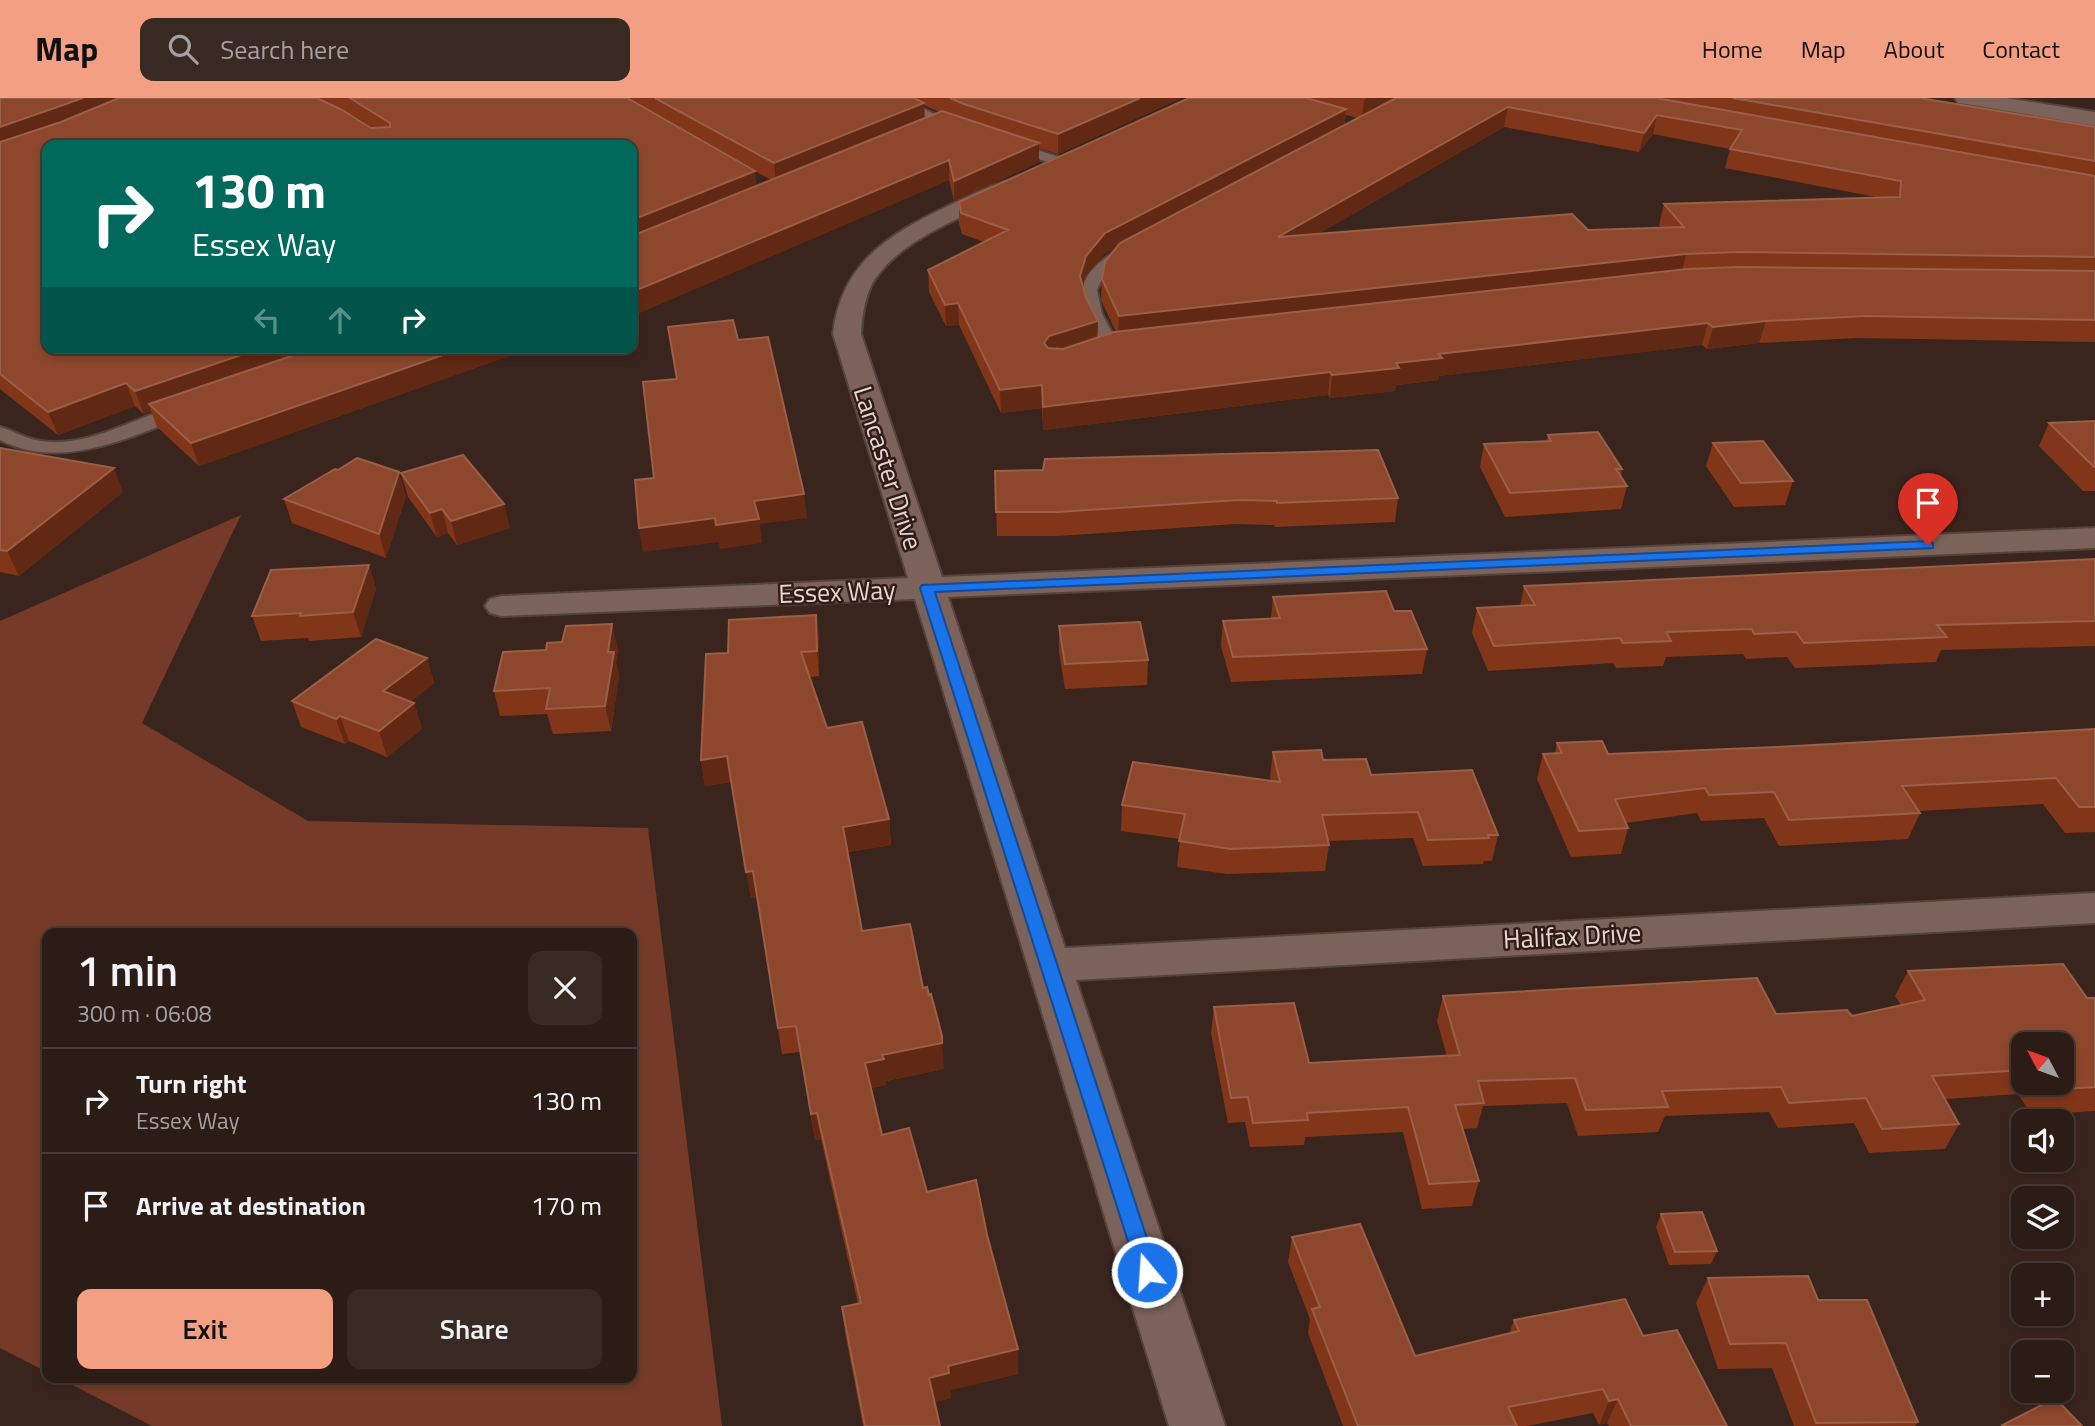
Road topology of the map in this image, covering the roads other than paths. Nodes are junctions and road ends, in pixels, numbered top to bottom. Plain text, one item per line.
1 (890, 98) edge
2 (1966, 98) edge
3 (2095, 119) edge
4 (942, 122) junction
5 (917, 132) edge
6 (972, 133) edge
7 (998, 141) edge
8 (1098, 146) edge
9 (1063, 163) junction
10 (1148, 240) edge
11 (1134, 345) edge
12 (1111, 347) junction
13 (1089, 354) edge
14 (204, 403) edge
15 (0, 433) edge
16 (2095, 538) edge
17 (927, 588) junction
18 (502, 606) dead end
19 (2095, 908) edge
20 (1048, 965) junction
21 (1197, 1426) edge

1 - 4 lane
2 - 3 street
4 - 5 lane
4 - 6 lane
7 - 9 lane
8 - 9 street, Lancaster Drive
9 - 17 street, Lancaster Drive
10 - 12 lane
11 - 12 lane
12 - 13 lane
14 - 15 lane
16 - 17 street, Essex Way
17 - 18 street, Essex Way
17 - 20 street, Lancaster Drive
19 - 20 street, Halifax Drive
20 - 21 street, Lancaster Drive

